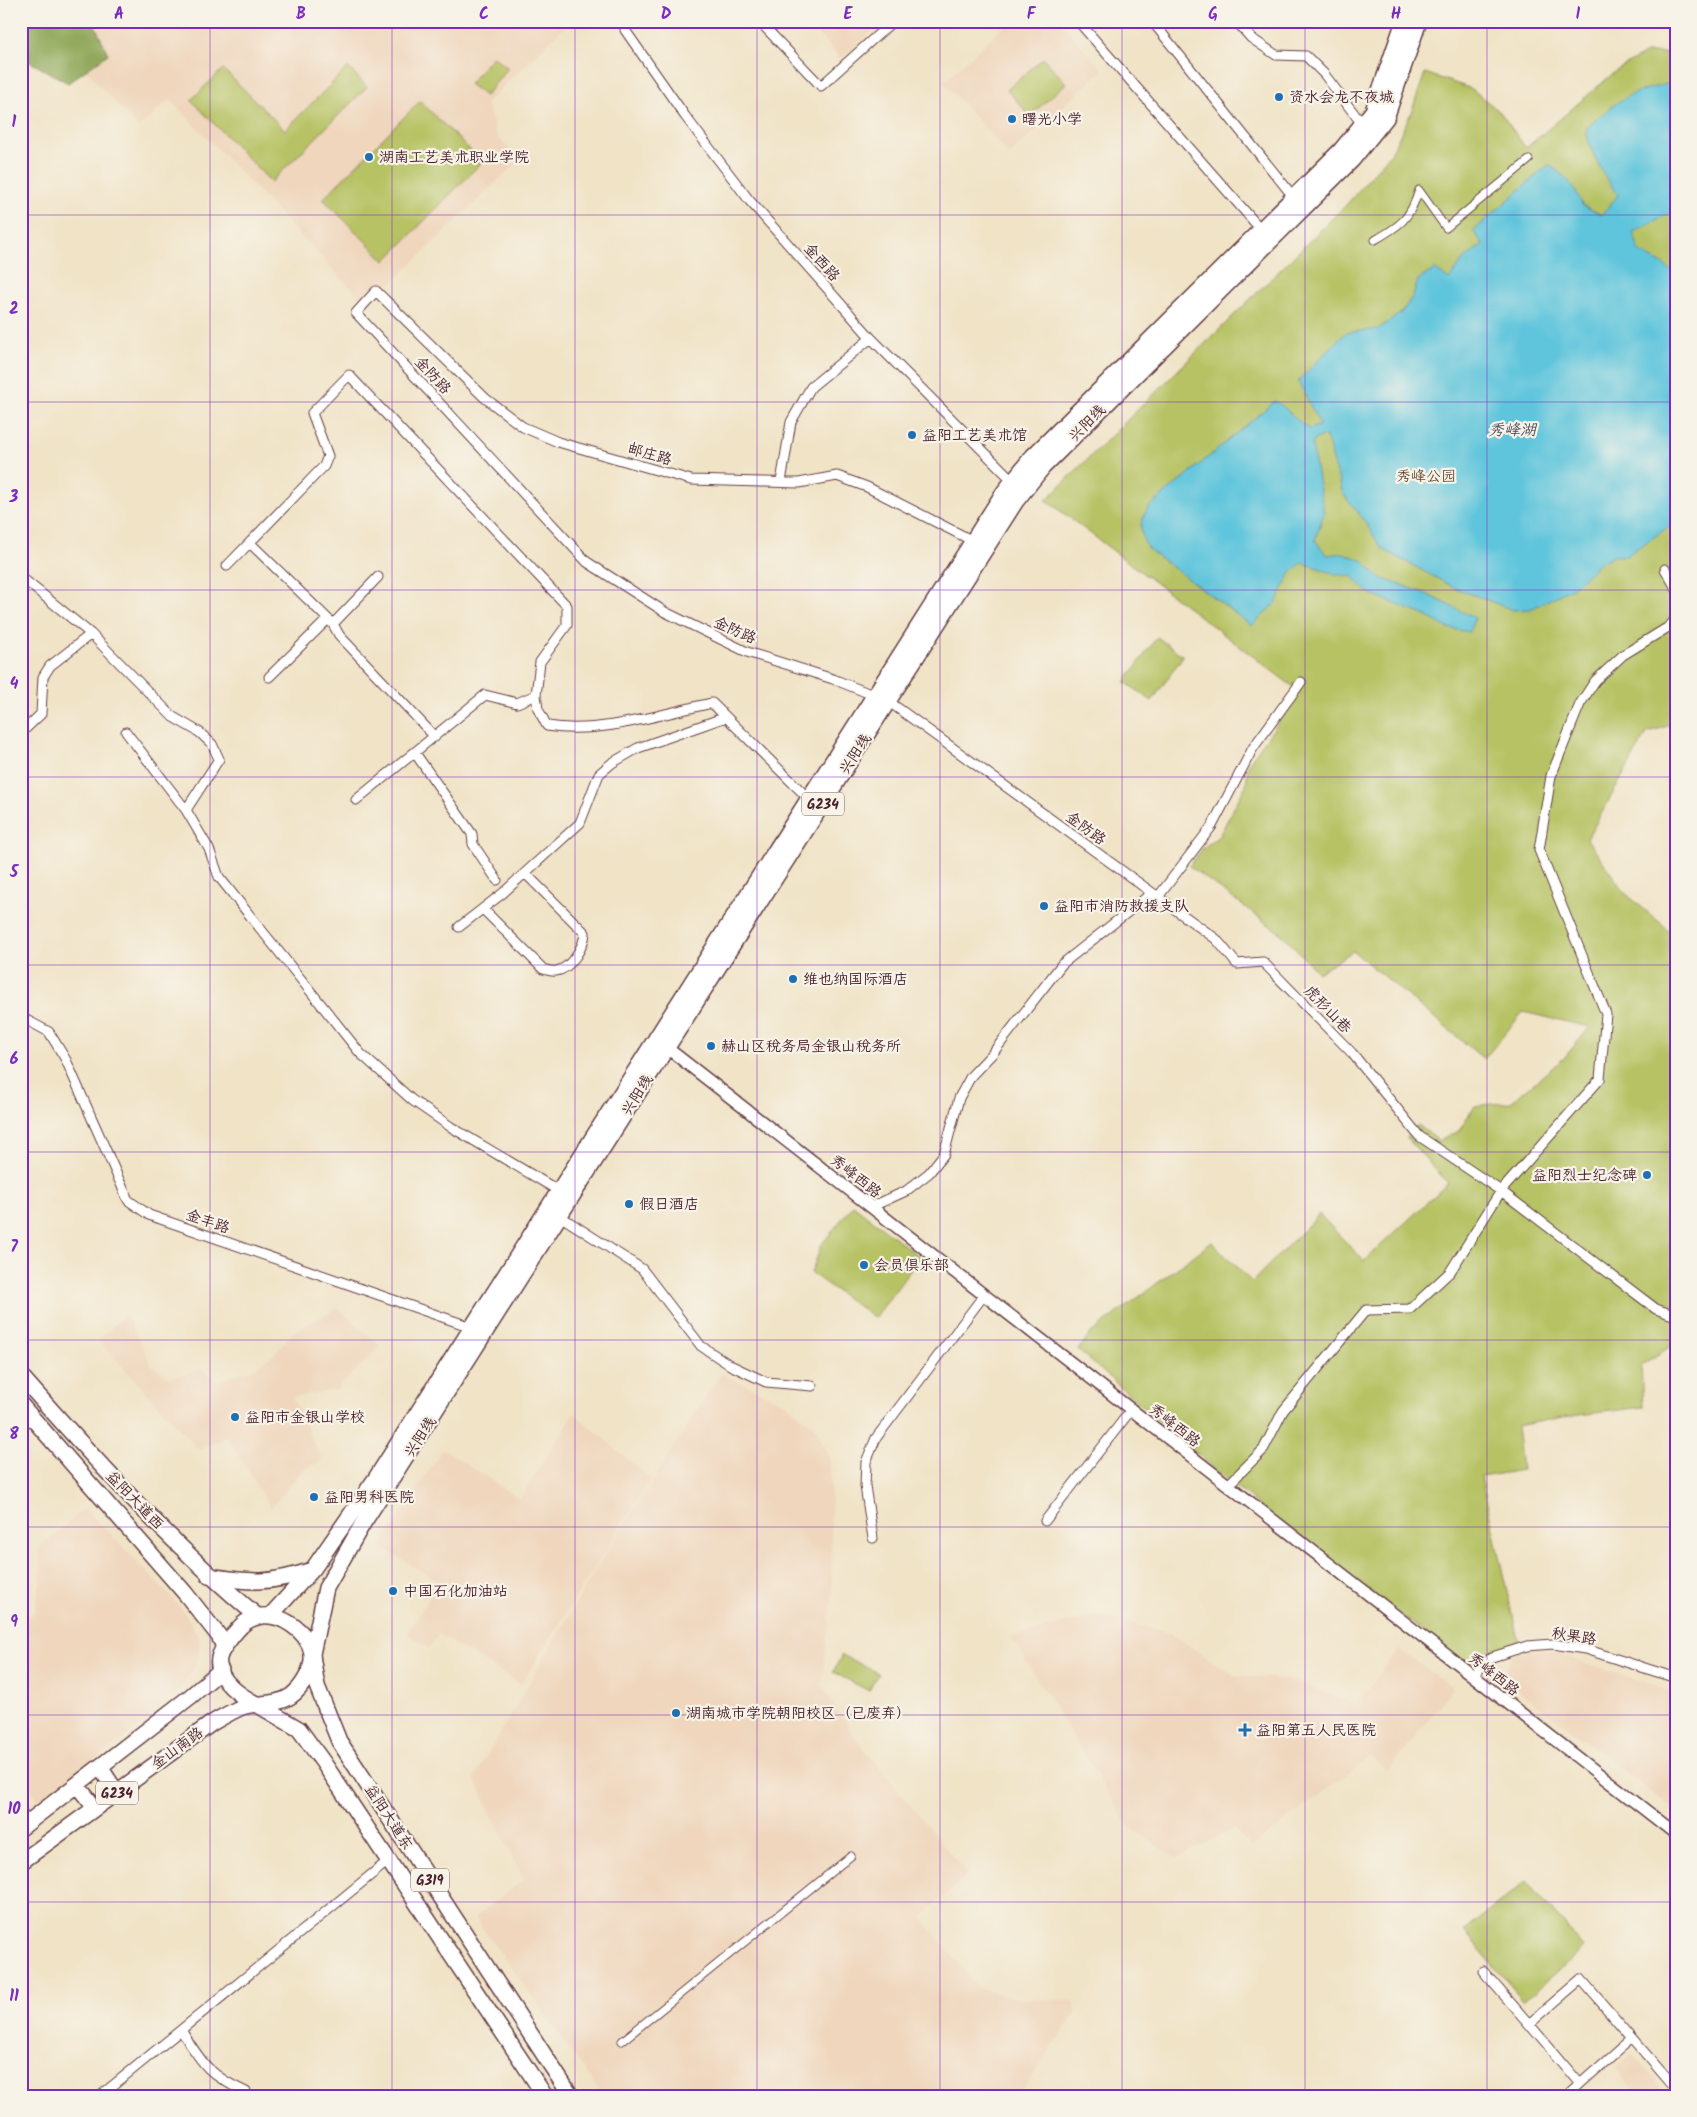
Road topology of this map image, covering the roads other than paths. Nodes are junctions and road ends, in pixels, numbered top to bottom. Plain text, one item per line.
1 (759, 21) edge
2 (893, 21) edge
3 (1078, 21) edge
4 (1152, 21) edge
5 (1236, 21) edge
6 (1404, 21) edge
7 (1420, 21) edge
8 (625, 30) dead end
9 (1362, 124) junction
10 (1529, 160) dead end
11 (1298, 202) junction
12 (1266, 235) junction
13 (1375, 240) dead end
14 (356, 313) joint
15 (871, 338) junction
16 (781, 482) junction
17 (1018, 486) junction
18 (250, 543) junction
19 (979, 545) junction
20 (227, 566) dead end
21 (1665, 569) dead end
22 (21, 577) edge
23 (378, 577) dead end
24 (1676, 588) edge
25 (1676, 618) edge
26 (330, 622) junction
27 (91, 634) junction
28 (269, 677) dead end
29 (1301, 682) dead end
30 (536, 695) junction
31 (882, 698) junction
32 (726, 716) junction
33 (126, 732) dead end
34 (21, 733) edge
35 (435, 737) junction
36 (415, 753) junction
37 (809, 798) junction
38 (356, 800) dead end
39 (186, 810) junction
40 (525, 873) junction
41 (496, 880) dead end
42 (1155, 895) junction
43 (483, 908) junction
44 (459, 927) dead end
45 (21, 1017) edge
46 (661, 1044) junction
47 (1501, 1191) junction
48 (559, 1192) junction
49 (871, 1207) junction
50 (560, 1216) junction
51 (984, 1295) junction
52 (1676, 1316) edge
53 (480, 1329) junction
54 (21, 1376) edge
55 (812, 1386) dead end
56 (21, 1405) edge
57 (1131, 1410) junction
58 (1228, 1485) junction
59 (1045, 1521) dead end
60 (872, 1538) dead end
61 (313, 1570) junction
62 (209, 1576) junction
63 (264, 1616) junction
64 (224, 1647) junction
65 (312, 1654) junction
66 (221, 1670) junction
67 (1472, 1676) junction
68 (1676, 1678) edge
69 (258, 1705) junction
70 (100, 1767) junction
71 (361, 1774) junction
72 (77, 1785) junction
73 (340, 1788) junction
74 (117, 1792) junction
75 (95, 1808) junction
76 (21, 1828) edge
77 (1676, 1834) edge
78 (851, 1856) dead end
79 (388, 1861) junction
80 (21, 1862) edge
81 (1483, 1971) dead end
82 (1529, 2024) junction
83 (180, 2030) junction
84 (1632, 2038) junction
85 (622, 2041) dead end
86 (1580, 2084) junction
87 (1676, 2089) edge
88 (100, 2096) edge
89 (246, 2096) edge
90 (546, 2096) edge
91 (571, 2096) edge
92 (1566, 2096) edge

1 - 2 street
3 - 12 street
4 - 11 street
5 - 9 street
6 - 9 main road, 兴阳线 / G234
7 - 11 main road, 兴阳线 / G234
8 - 15 street, 金西路
9 - 11 main road, 兴阳线 / G234
10 - 13 street
11 - 12 main road, 兴阳线 / G234
12 - 17 main road, 兴阳线 / G234
14 - 16 street, 邮庄路
14 - 31 street, 金防路
15 - 16 street
15 - 17 street, 金西路
16 - 19 street, 邮庄路
17 - 19 main road, 兴阳线 / G234
18 - 20 street
18 - 26 street
18 - 30 street
19 - 31 main road, 兴阳线 / G234
21 - 24 street
22 - 27 street
23 - 26 street
25 - 47 street
26 - 28 street
26 - 35 street
27 - 34 street
27 - 39 street
29 - 42 street
30 - 32 street
30 - 35 street
31 - 37 main road, 兴阳线 / G234
31 - 42 street, 金防路
31 - 46 main road, 兴阳线 / G234
32 - 37 street
32 - 40 street
33 - 39 street
35 - 36 street
36 - 38 street
36 - 41 street
37 - 46 main road, 兴阳线 / G234
39 - 48 street
40 - 43 street
40 - 43 street
42 - 47 street, 虎形山巷
42 - 49 street
43 - 44 street
45 - 53 street, 金丰路
46 - 48 main road, 兴阳线 / G234
46 - 49 street, 秀峰西路
46 - 50 main road, 兴阳线 / G234
47 - 52 street, 虎形山巷
47 - 58 street
48 - 53 main road, 兴阳线 / G234
49 - 51 street, 秀峰西路
50 - 53 main road, 兴阳线 / G234
50 - 55 street
51 - 57 street, 秀峰西路
51 - 60 street
53 - 61 main road, 兴阳线 / G234
53 - 65 main road, 兴阳线 / G234
54 - 62 main road, 益阳大道西
56 - 64 main road, 益阳大道西
57 - 58 street, 秀峰西路
57 - 59 street
58 - 67 street, 秀峰西路
61 - 62 main road
61 - 63 main road, 兴阳线 / G234
62 - 63 main road, 益阳大道西
63 - 64 main road, G234
63 - 65 main road
64 - 66 main road
65 - 69 main road, G234
65 - 71 main road, 益阳大道东 / G319
66 - 69 main road
66 - 70 main road, 金山南路 / G234
67 - 68 street, 秋果路
67 - 77 street, 秀峰西路
69 - 73 main road, G319
69 - 74 main road, 金山南路 / G234
70 - 72 main road, 金山南路 / G234
70 - 74 main road
71 - 73 main road
71 - 91 main road, 益阳大道东 / G319
72 - 75 main road
72 - 76 main road, 金山南路 / G234
73 - 79 main road, G319
74 - 75 main road, 金山南路 / G234
75 - 80 main road, 金山南路 / G234
78 - 85 street
79 - 83 street
79 - 90 main road, G319
81 - 82 street
82 - 84 street
82 - 86 street
83 - 88 street
83 - 89 street
84 - 86 street
84 - 87 street
86 - 92 street

